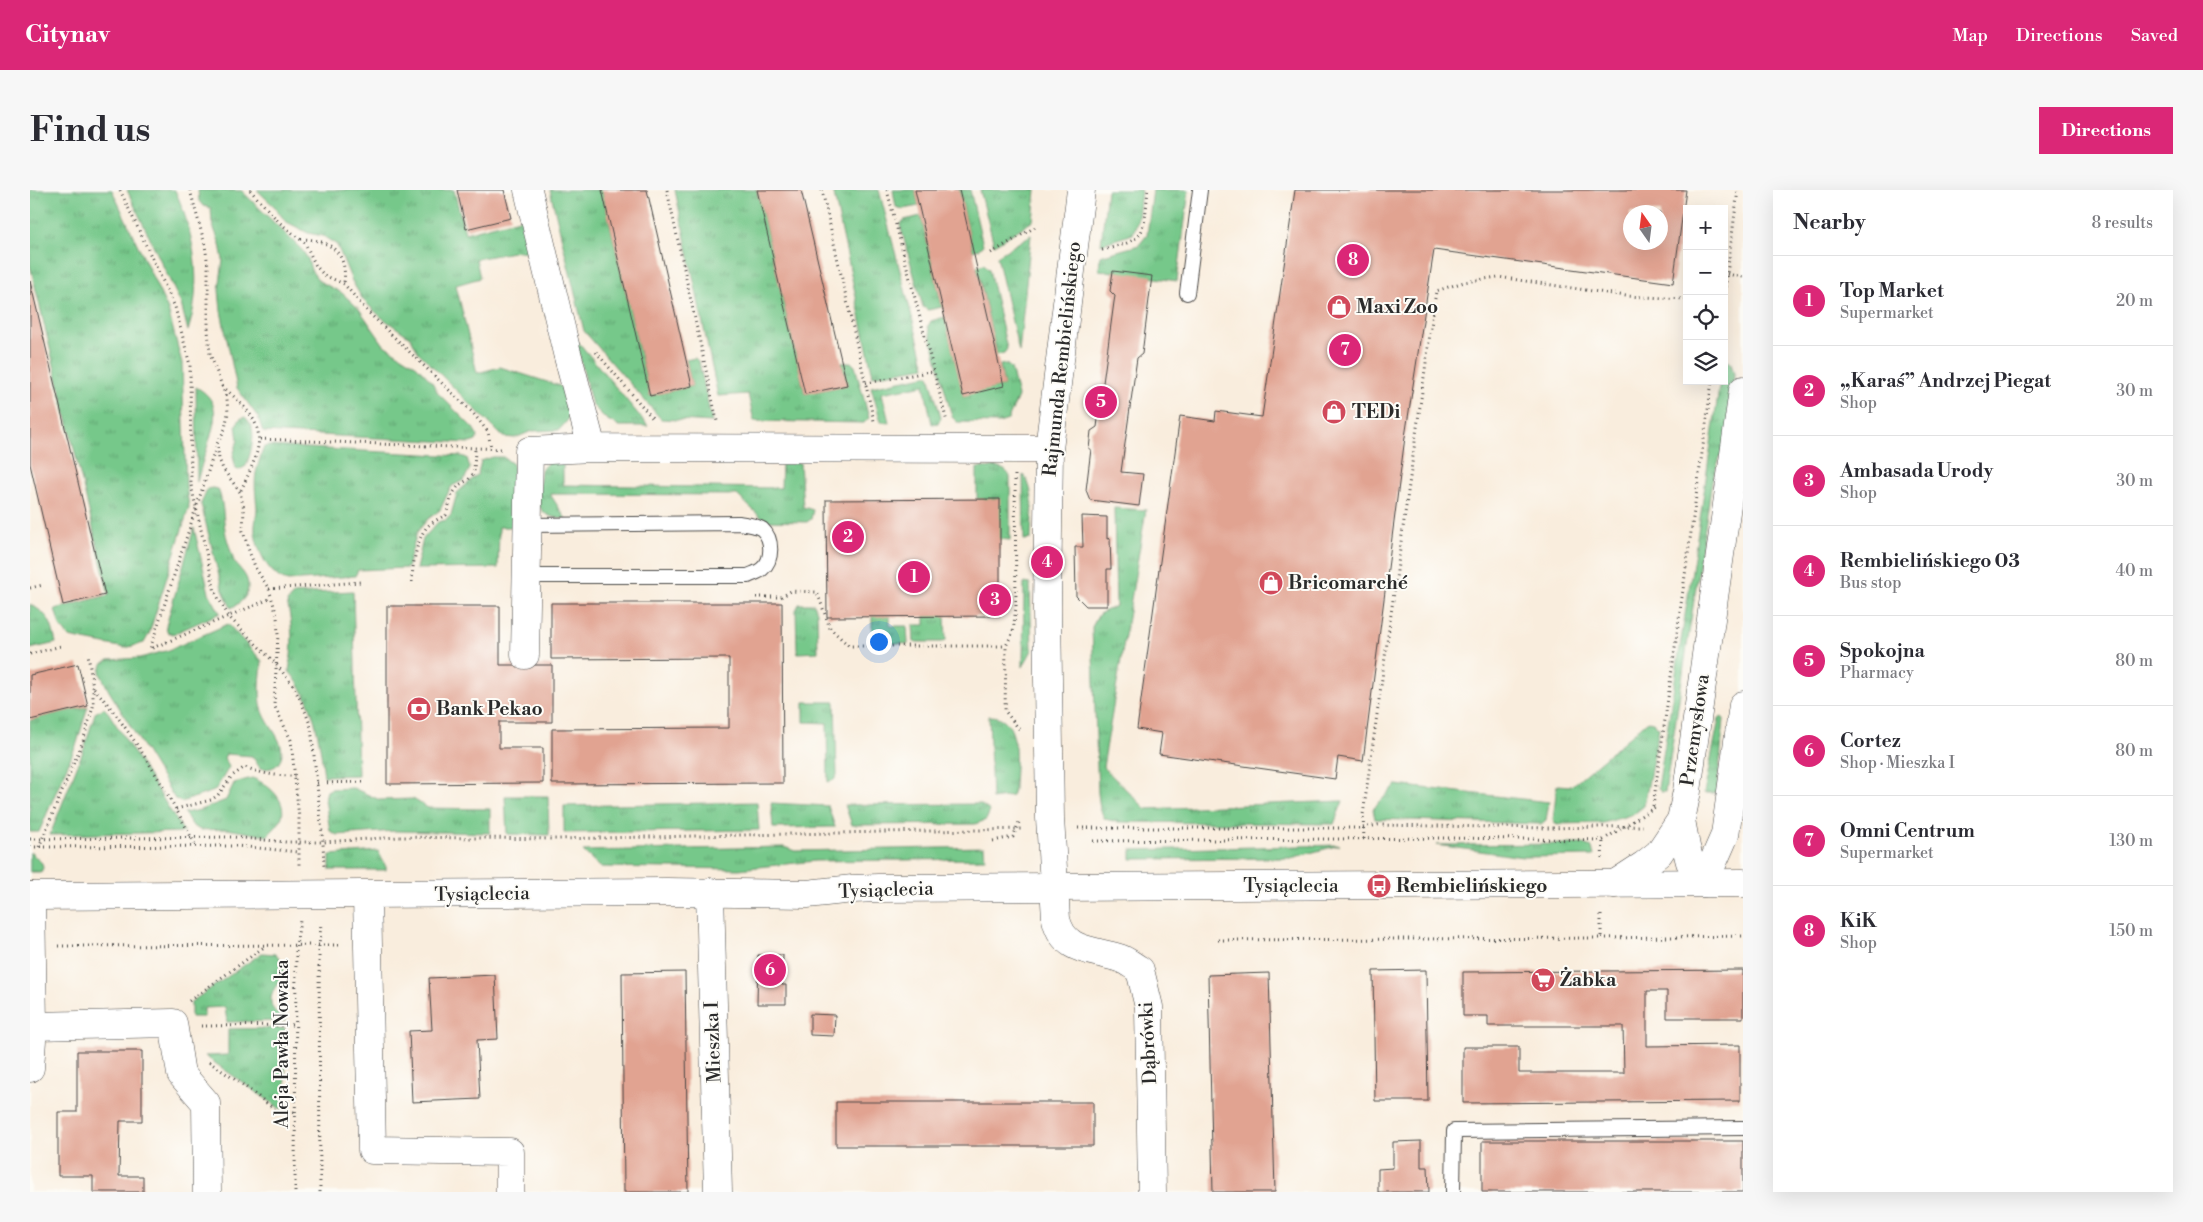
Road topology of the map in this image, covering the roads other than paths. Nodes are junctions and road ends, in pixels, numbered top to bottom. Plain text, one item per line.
1 (528, 190) edge
2 (1081, 190) edge
3 (1200, 190) edge
4 (1187, 293) dead end
5 (1743, 390) edge
6 (592, 448) junction
7 (1048, 448) junction
8 (526, 525) junction
9 (526, 576) junction
10 (525, 655) dead end
11 (1743, 704) edge
12 (1734, 781) junction
13 (1680, 818) junction
14 (1743, 824) edge
15 (1704, 883) junction
16 (1743, 883) edge
17 (1608, 884) junction
18 (1054, 887) junction
19 (710, 892) junction
20 (367, 895) junction
21 (31, 896) edge
22 (31, 984) edge
23 (34, 1026) junction
24 (30, 1068) edge
25 (1743, 1128) edge
26 (206, 1192) edge
27 (510, 1192) edge
28 (718, 1192) edge
29 (1152, 1192) edge
30 (1453, 1192) edge

1 - 6 street
2 - 7 street, Rajmunda Rembielińskiego
3 - 4 lane
5 - 13 street, Przemysłowa
6 - 7 street
6 - 8 street
7 - 18 street, Rajmunda Rembielińskiego
8 - 9 street
8 - 9 lane
9 - 10 street
11 - 12 street
12 - 14 street
12 - 15 street
13 - 15 street, Przemysłowa
13 - 17 street
15 - 16 street, Tysiąclecia
15 - 17 street, Tysiąclecia
17 - 18 street, Tysiąclecia
18 - 19 street, Tysiąclecia
18 - 29 street, Dąbrówki
19 - 20 street, Tysiąclecia
19 - 28 street, Mieszka I
20 - 21 street, Tysiąclecia
20 - 27 street
21 - 22 street
22 - 23 street
23 - 24 street
23 - 26 street
25 - 30 lane

